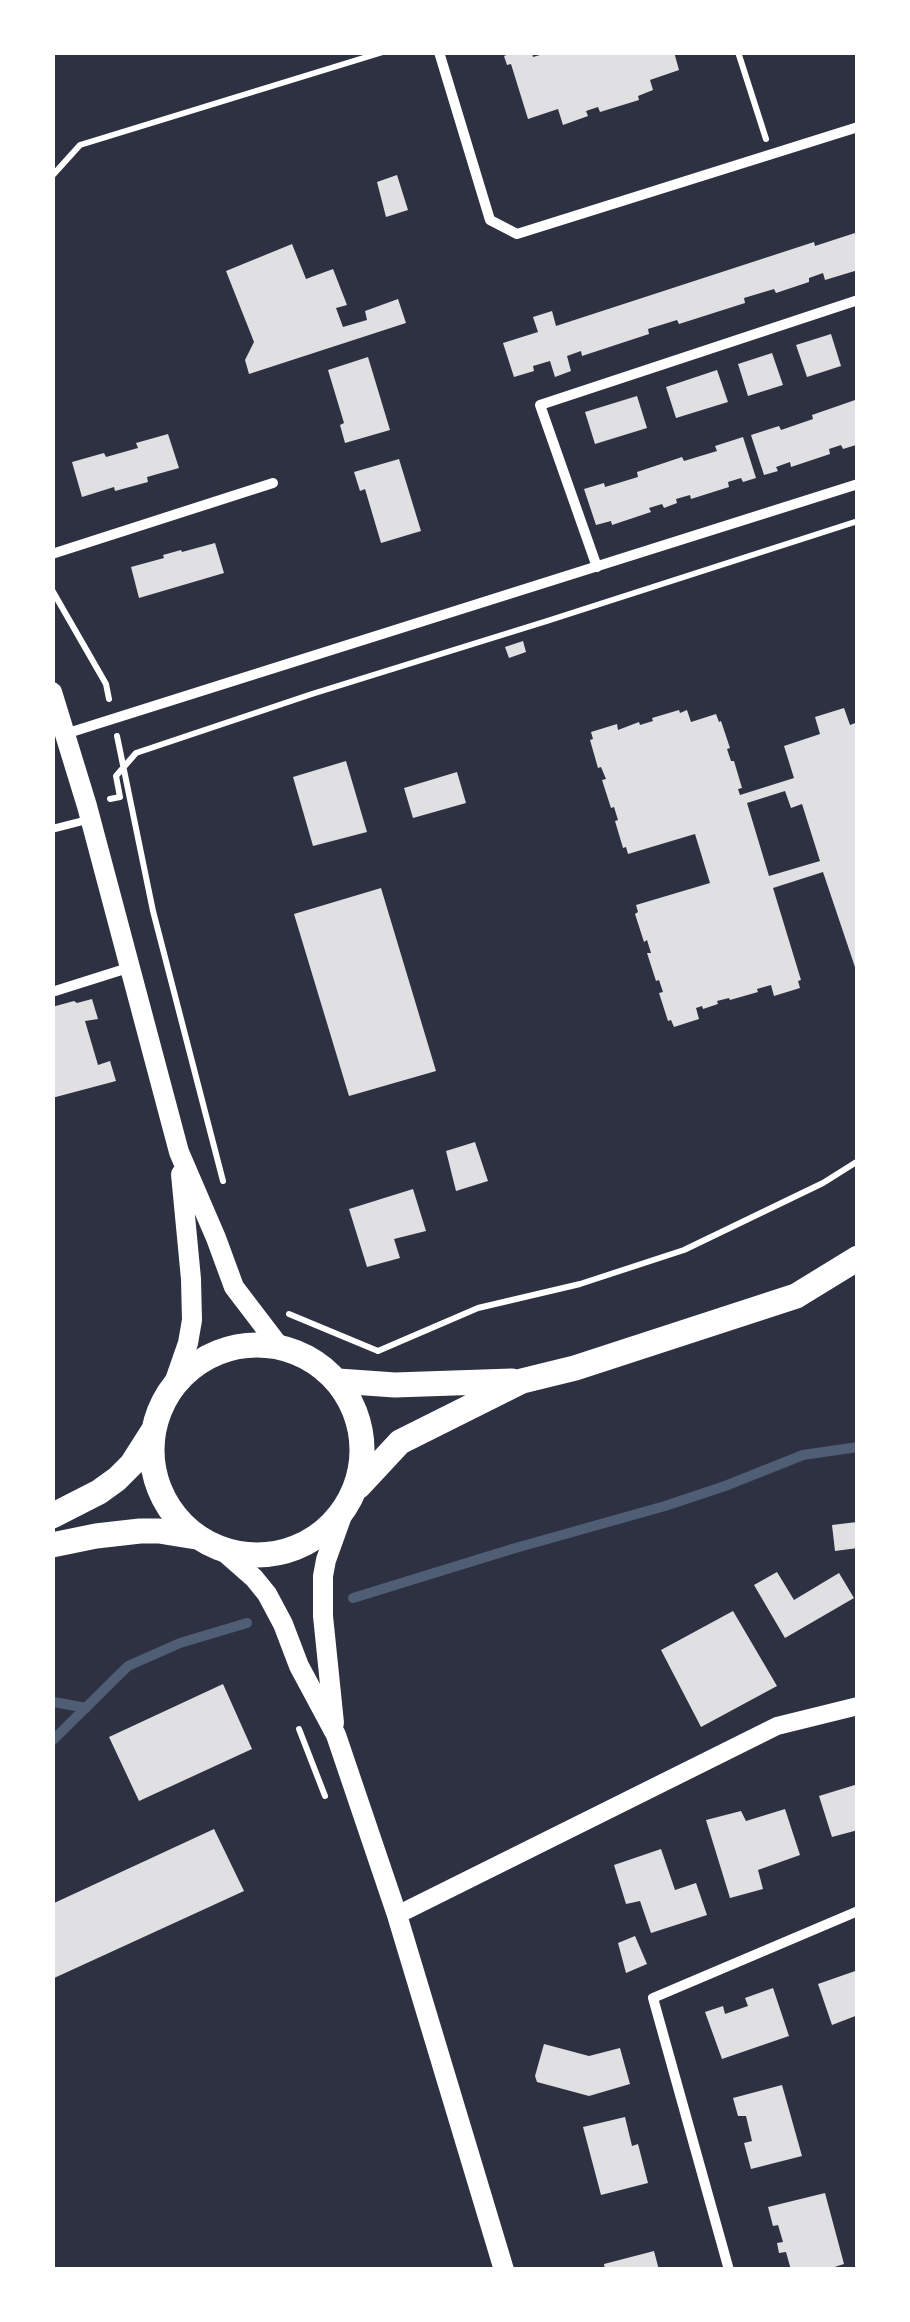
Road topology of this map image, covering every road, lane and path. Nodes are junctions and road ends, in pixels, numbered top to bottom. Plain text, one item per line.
1 (382, 52) edge
2 (439, 52) edge
3 (738, 52) edge
4 (858, 127) edge
5 (771, 154) junction
6 (52, 176) edge
7 (858, 300) edge
8 (272, 483) dead end
9 (858, 484) edge
10 (858, 521) edge
11 (52, 554) edge
12 (597, 567) junction
13 (52, 590) edge
14 (52, 692) edge
15 (113, 720) junction
16 (65, 734) junction
17 (124, 767) junction
18 (88, 812) junction
19 (52, 829) edge
20 (128, 968) junction
21 (52, 992) edge
22 (179, 1152) junction
23 (858, 1161) edge
24 (224, 1186) dead end
25 (858, 1258) edge
26 (284, 1312) dead end
27 (279, 1346) junction
28 (378, 1351) junction
29 (338, 1380) junction
30 (522, 1381) junction
31 (173, 1386) junction
32 (153, 1431) junction
33 (350, 1500) junction
34 (52, 1516) edge
35 (210, 1543) junction
36 (52, 1545) edge
37 (858, 1706) edge
38 (297, 1723) dead end
39 (336, 1735) junction
40 (325, 1796) dead end
41 (858, 1911) edge
42 (397, 1916) junction
43 (504, 2270) edge
44 (729, 2270) edge

1 - 6 path
2 - 5 street
3 - 5 path
4 - 5 street
7 - 12 street
8 - 11 street
9 - 12 street
10 - 17 path
12 - 15 street
13 - 15 path
14 - 16 main road
15 - 16 street
15 - 17 path
16 - 18 main road
17 - 18 path
17 - 24 path
18 - 19 lane
18 - 20 main road
20 - 21 street
20 - 22 main road
22 - 27 main road
22 - 31 main road
23 - 28 path
25 - 30 main road
26 - 28 path
27 - 29 main road
27 - 31 main road
28 - 29 path
29 - 30 main road
29 - 33 main road
30 - 33 main road
31 - 32 main road
32 - 34 main road
32 - 35 main road
33 - 35 main road
33 - 39 main road
35 - 36 main road
35 - 39 main road
37 - 42 street
38 - 40 path
39 - 42 main road
41 - 44 street
42 - 43 main road

